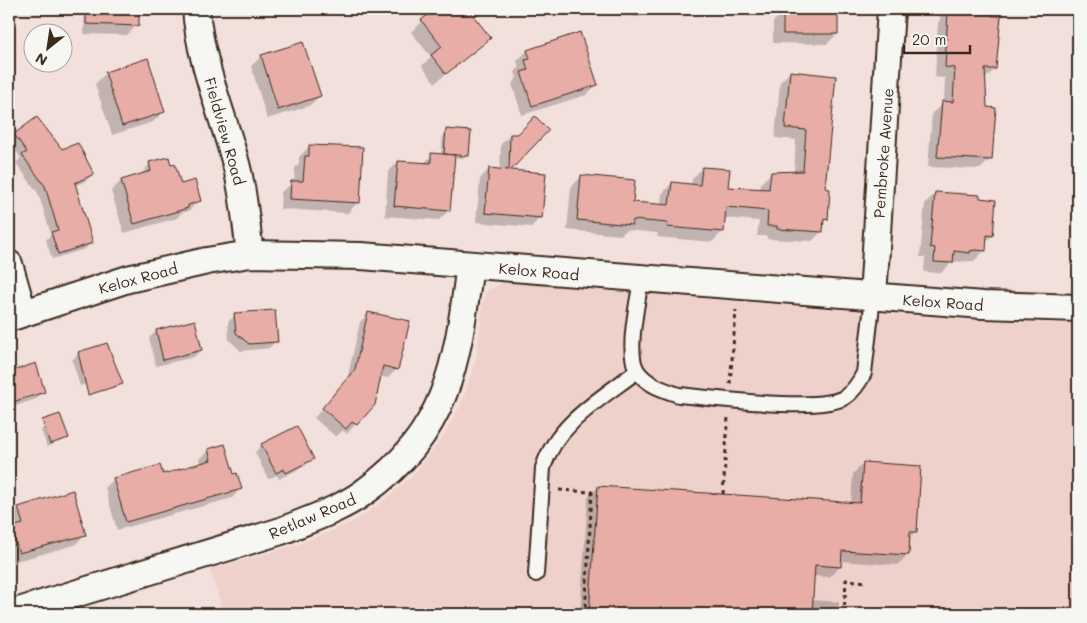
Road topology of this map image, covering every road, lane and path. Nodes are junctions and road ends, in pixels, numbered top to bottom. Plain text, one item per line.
1 (196, 9) edge
2 (891, 9) edge
3 (250, 254) junction
4 (9, 264) edge
5 (470, 265) junction
6 (641, 280) junction
7 (873, 297) junction
8 (1078, 308) edge
9 (16, 316) edge
10 (637, 371) junction
11 (541, 488) junction
12 (536, 574) dead end
13 (867, 582) dead end
14 (73, 605) edge
15 (9, 614) edge
16 (584, 614) edge
17 (844, 614) edge

1 - 3 street, Fieldview Road
2 - 7 street, Pembroke Avenue
3 - 5 street, Kelox Road
3 - 9 street, Kelox Road
4 - 9 street
5 - 6 street, Kelox Road
5 - 14 street, Retlaw Road
6 - 7 street, Kelox Road
6 - 10 lane
7 - 8 street, Kelox Road
7 - 10 lane
10 - 11 lane
11 - 12 lane
11 - 16 path
13 - 17 path
14 - 15 street, Retlaw Road

